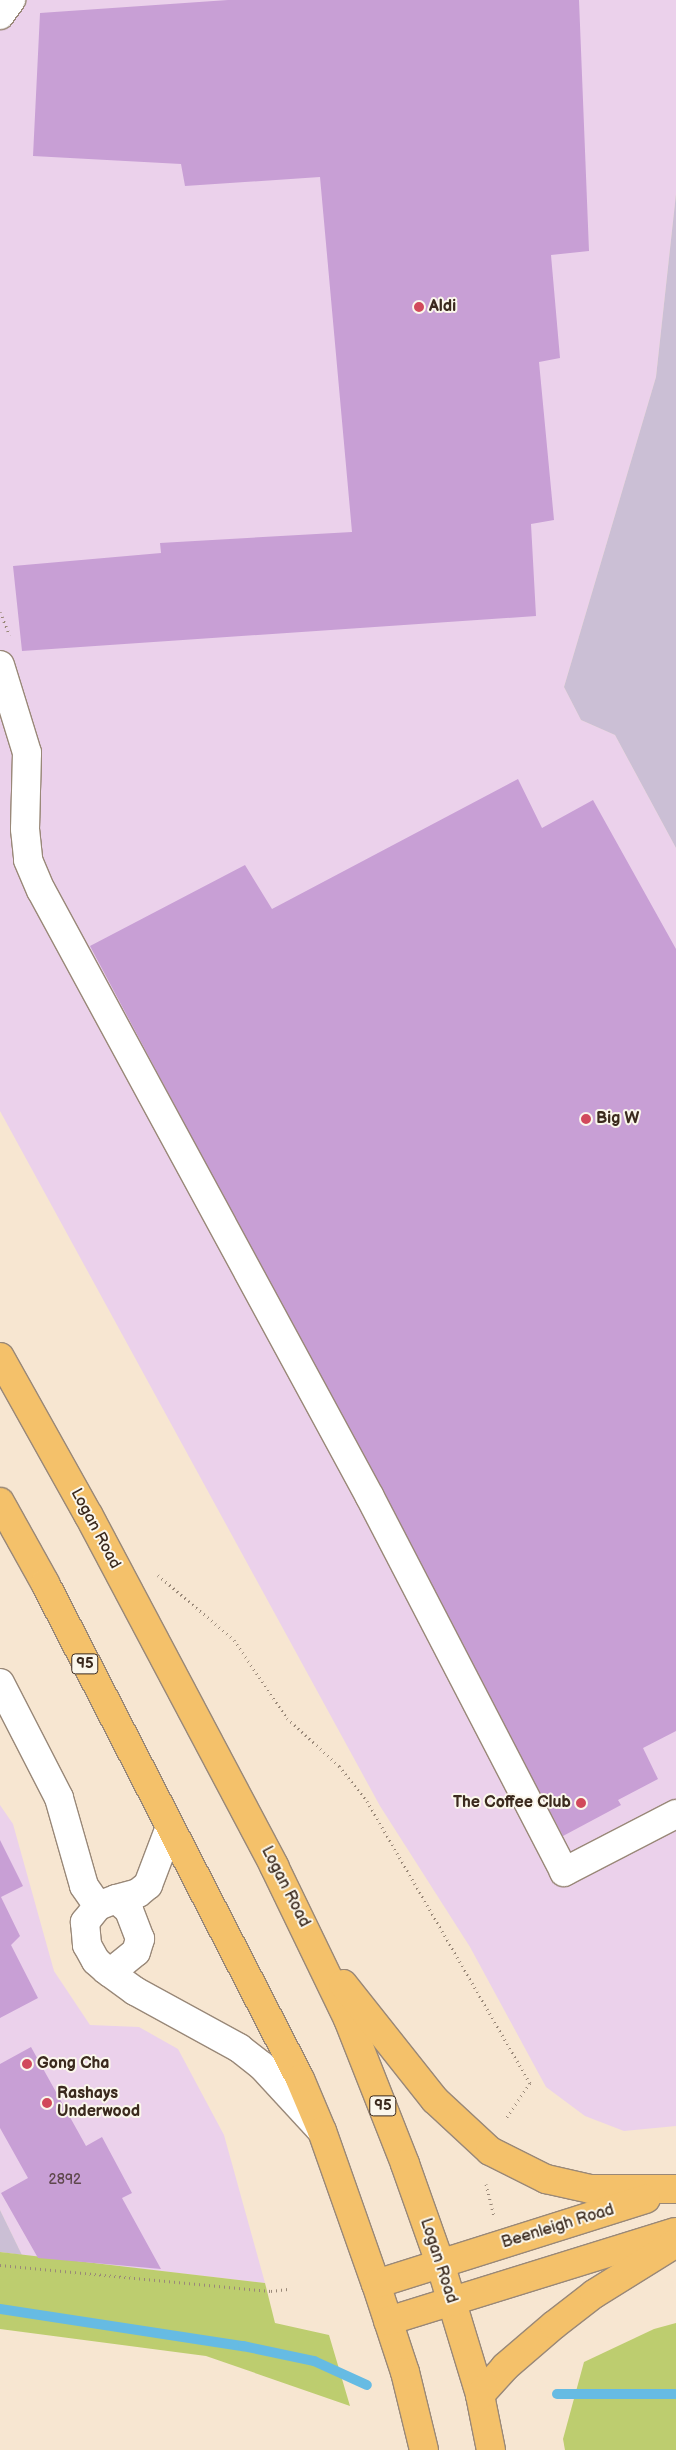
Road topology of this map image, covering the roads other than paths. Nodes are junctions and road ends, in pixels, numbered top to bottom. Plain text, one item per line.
1 (11, 0) edge
2 (0, 15) edge
3 (0, 664) edge
4 (0, 1357) edge
5 (0, 1502) edge
6 (0, 1683) edge
7 (676, 1814) edge
8 (170, 1827) junction
9 (107, 1903) junction
10 (318, 1952) junction
11 (110, 1973) junction
12 (322, 2132) junction
13 (676, 2189) edge
14 (676, 2232) edge
15 (676, 2243) edge
16 (440, 2263) junction
17 (376, 2284) junction
18 (452, 2302) junction
19 (388, 2321) junction
20 (480, 2395) junction
21 (424, 2450) edge
22 (491, 2450) edge

1 - 2 street
3 - 7 street
4 - 10 main road, Logan Road / 95
5 - 8 main road, 95
6 - 9 street
8 - 9 street
8 - 12 main road, 95
9 - 11 street
9 - 11 street
10 - 13 main road
10 - 16 main road, Logan Road / 95
11 - 12 street
12 - 17 main road, 95
13 - 16 main road, Beenleigh Road
14 - 18 main road
15 - 20 main road
16 - 17 main road, Beenleigh Road
16 - 18 main road, Logan Road / 95
17 - 19 main road, 95
18 - 19 main road
18 - 20 main road, Logan Road / 95
19 - 21 main road, 95
20 - 22 main road, Logan Road / 95

